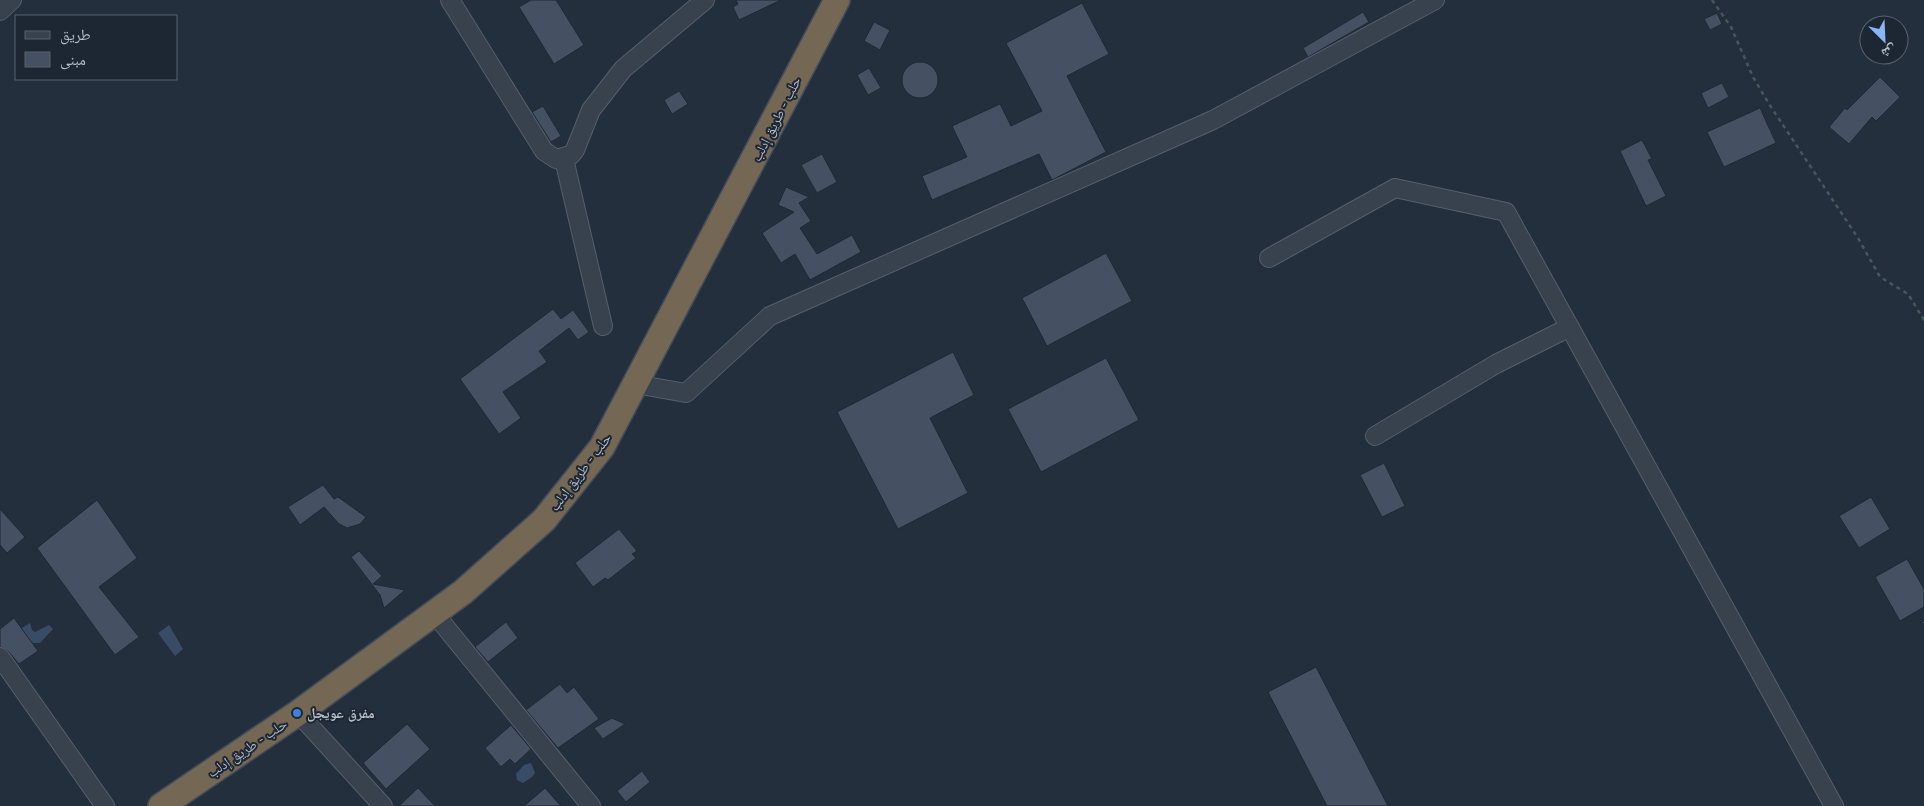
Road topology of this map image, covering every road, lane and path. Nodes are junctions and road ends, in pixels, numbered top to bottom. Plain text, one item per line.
1 (12, 0) edge
2 (450, 0) edge
3 (705, 0) edge
4 (837, 0) edge
5 (1435, 0) edge
6 (1712, 0) edge
7 (0, 11) edge
8 (564, 159) junction
9 (1270, 258) dead end
10 (1924, 320) edge
11 (603, 326) dead end
12 (1570, 327) junction
13 (636, 384) junction
14 (1375, 436) dead end
15 (434, 613) junction
16 (0, 657) edge
17 (298, 713) junction
18 (105, 806) edge
19 (161, 806) edge
20 (383, 806) edge
21 (591, 806) edge
22 (1834, 806) edge

1 - 7 street
2 - 8 street
3 - 8 street
4 - 13 highway, حلب - طريق إدلب
5 - 13 street
6 - 10 path
8 - 11 street
9 - 12 street
12 - 14 street
12 - 22 street
13 - 15 highway, حلب - طريق إدلب
15 - 17 highway, حلب - طريق إدلب
15 - 21 street
16 - 18 street
17 - 19 highway, حلب - طريق إدلب
17 - 20 street

